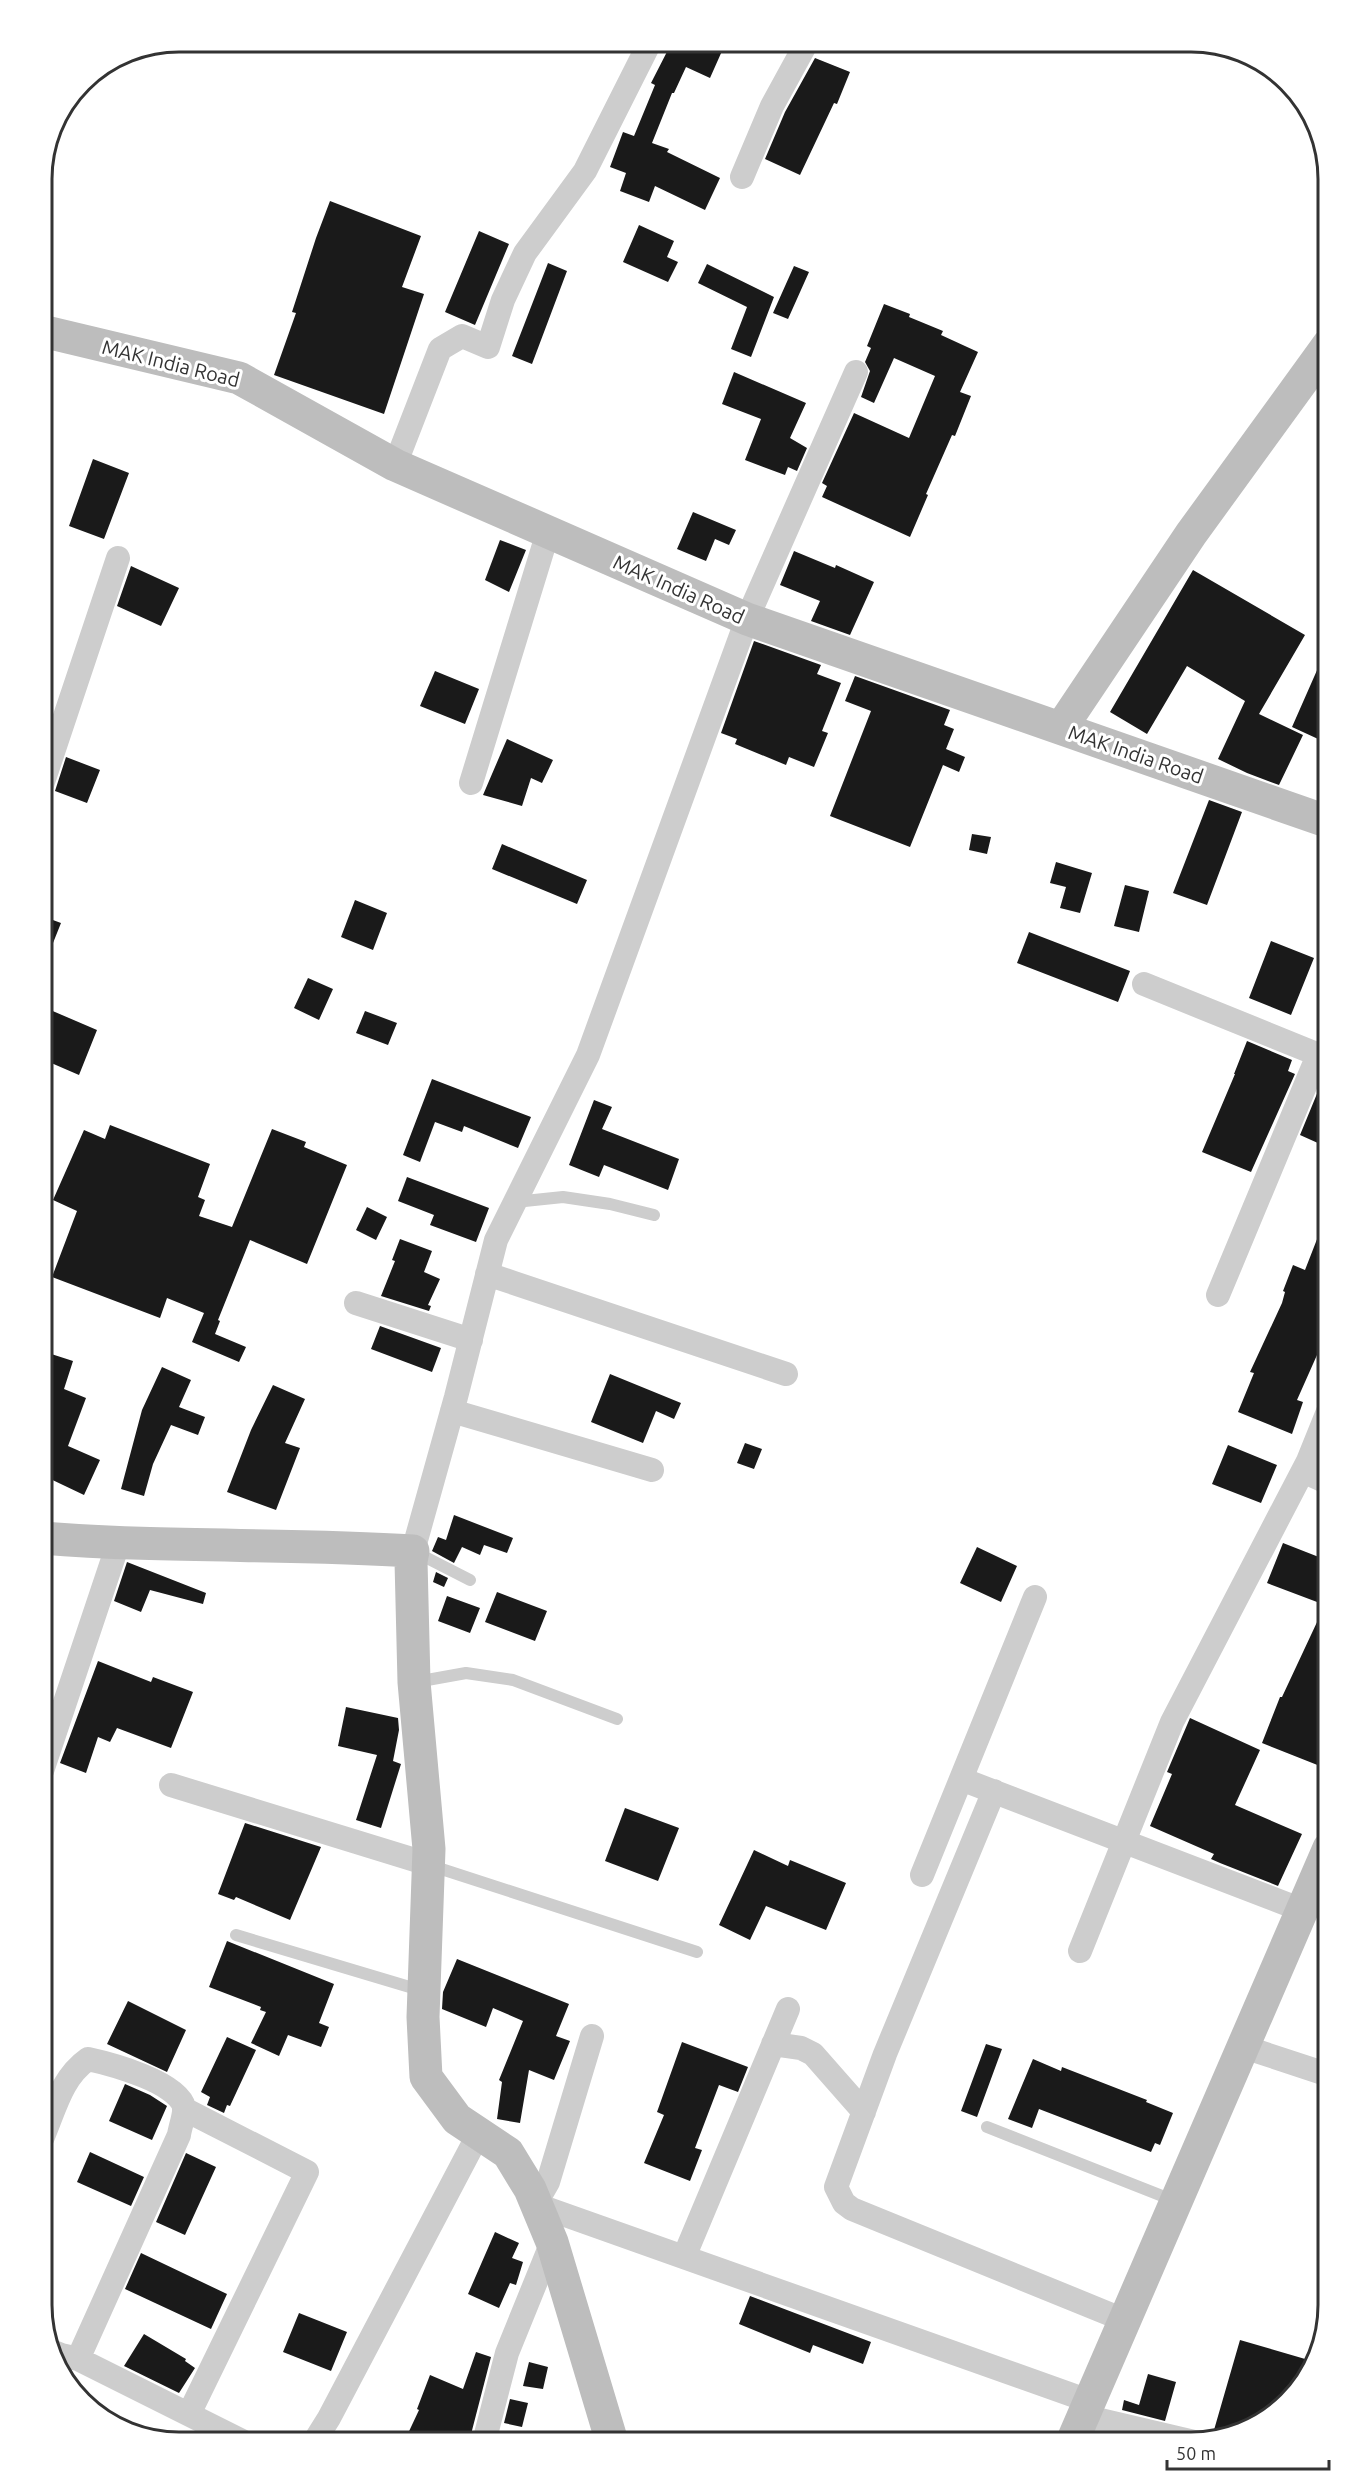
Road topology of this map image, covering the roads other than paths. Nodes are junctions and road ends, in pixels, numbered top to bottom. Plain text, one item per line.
1 (644, 53) edge
2 (801, 53) edge
3 (742, 177) dead end
4 (53, 335) edge
5 (1318, 359) edge
6 (856, 372) dead end
7 (395, 465) junction
8 (548, 532) junction
9 (118, 558) dead end
10 (747, 620) junction
11 (1061, 728) junction
12 (53, 753) edge
13 (471, 783) dead end
14 (1318, 818) edge
15 (1144, 984) dead end
16 (1318, 1055) edge
17 (1318, 1070) edge
18 (515, 1202) junction
19 (654, 1215) dead end
20 (487, 1274) junction
21 (1218, 1295) dead end
22 (356, 1303) dead end
23 (471, 1340) junction
24 (786, 1374) dead end
25 (452, 1411) junction
26 (1318, 1435) edge
27 (651, 1470) dead end
28 (1303, 1471) junction
29 (1318, 1478) edge
30 (52, 1539) edge
31 (118, 1544) junction
32 (412, 1556) junction
33 (470, 1580) dead end
34 (1035, 1597) dead end
35 (414, 1682) junction
36 (616, 1719) dead end
37 (52, 1740) edge
38 (961, 1779) junction
39 (171, 1785) dead end
40 (994, 1791) junction
41 (1124, 1841) junction
42 (428, 1864) junction
43 (1318, 1873) edge
44 (922, 1875) dead end
45 (1302, 1910) junction
46 (236, 1935) dead end
47 (1080, 1951) dead end
48 (697, 1952) dead end
49 (424, 1992) junction
50 (788, 2009) dead end
51 (592, 2036) dead end
52 (773, 2044) junction
53 (1244, 2047) junction
54 (1318, 2071) edge
55 (184, 2109) junction
56 (864, 2112) junction
57 (52, 2114) edge
58 (987, 2127) dead end
59 (479, 2133) junction
60 (1176, 2202) junction
61 (537, 2204) junction
62 (552, 2242) junction
63 (684, 2257) junction
64 (1124, 2320) junction
65 (63, 2356) edge
66 (78, 2359) junction
67 (189, 2414) junction
68 (1081, 2420) edge
69 (222, 2431) edge
70 (321, 2431) edge
71 (487, 2431) edge
72 (609, 2431) edge
73 (1142, 2432) edge

1 - 7 street
2 - 3 street
4 - 7 street, MAK India Road
5 - 11 street
6 - 10 street
7 - 8 street, MAK India Road
8 - 10 street, MAK India Road
8 - 13 street
9 - 12 street
10 - 11 street, MAK India Road
10 - 18 street
11 - 14 street, MAK India Road
15 - 16 street
17 - 21 street
18 - 19 lane
18 - 20 street
20 - 23 street
20 - 24 street
22 - 23 street
23 - 25 street
25 - 27 street
25 - 32 street
26 - 28 street
28 - 29 street
28 - 41 street
30 - 31 street
31 - 32 street
31 - 37 street
32 - 33 lane
32 - 35 street
34 - 38 street
35 - 36 lane
35 - 42 street
38 - 40 street
38 - 44 street
39 - 42 street
40 - 41 street
40 - 56 street
41 - 45 street
41 - 47 street
42 - 48 lane
42 - 49 street
43 - 45 street
45 - 53 street
46 - 49 lane
49 - 59 street
50 - 52 street
51 - 61 street
52 - 56 street
52 - 63 street
53 - 54 street
53 - 60 street
55 - 57 street
55 - 66 street
55 - 67 street
56 - 64 street
58 - 60 lane
59 - 61 street
59 - 70 street
60 - 64 street
61 - 62 street
61 - 63 street
62 - 71 street
62 - 72 street
63 - 68 street
64 - 68 street
65 - 66 street
66 - 67 street
67 - 69 street
68 - 73 street

